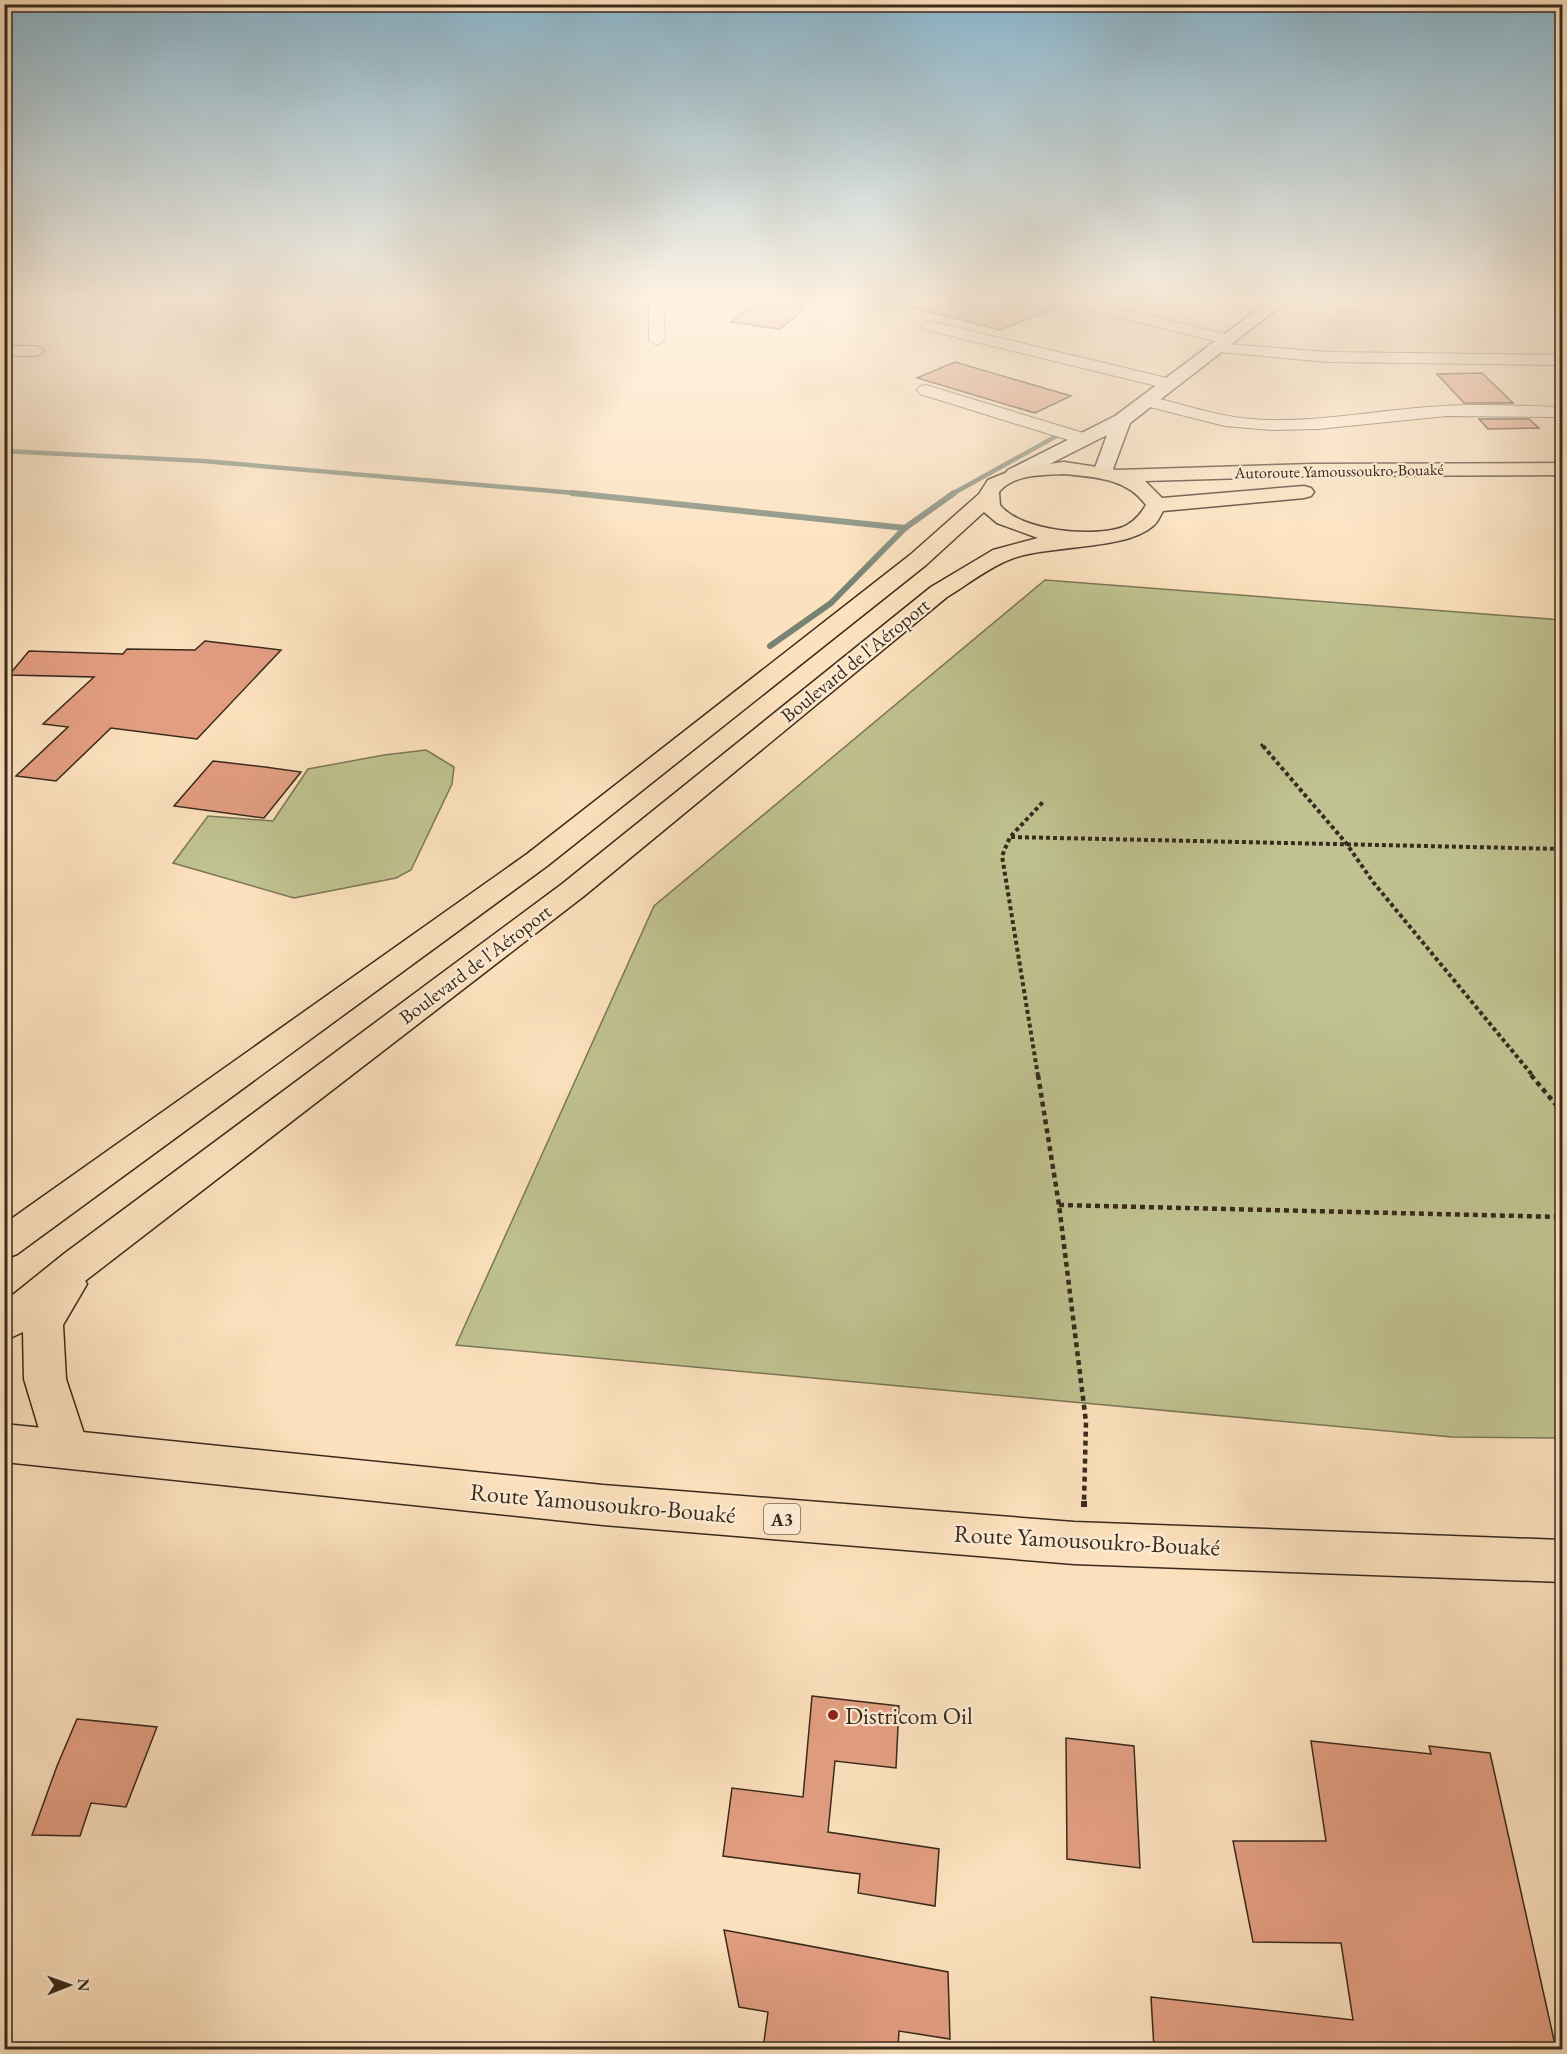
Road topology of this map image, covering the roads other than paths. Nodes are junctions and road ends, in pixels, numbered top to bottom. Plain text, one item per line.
1 (938, 394) edge
2 (1157, 394) edge
3 (1148, 401) junction
4 (1563, 412) edge
5 (1122, 420) junction
6 (1084, 439) junction
7 (1563, 469) edge
8 (1015, 474) junction
9 (1109, 474) junction
10 (1319, 492) dead end
11 (988, 497) junction
12 (1156, 505) junction
13 (1097, 537) junction
14 (4, 1244) edge
15 (79, 1264) junction
16 (4, 1325) edge
17 (4, 1443) edge
18 (67, 1449) junction
19 (1563, 1561) edge

1 - 6 street
2 - 3 street
3 - 4 street
3 - 5 street
5 - 6 street
5 - 9 street
6 - 8 street
7 - 9 main road, Autoroute Yamoussoukro-Bouaké
8 - 9 main road
8 - 11 main road
9 - 12 main road
10 - 12 main road, Autoroute Yamoussoukro-Bouaké
11 - 13 main road
11 - 14 main road, Boulevard de l'Aéroport
12 - 13 main road
13 - 15 main road, Boulevard de l'Aéroport
15 - 16 main road, Boulevard de l'Aéroport
15 - 18 main road
17 - 18 main road, Route Yamousoukro-Bouaké / A3
18 - 19 main road, Route Yamousoukro-Bouaké / A3

